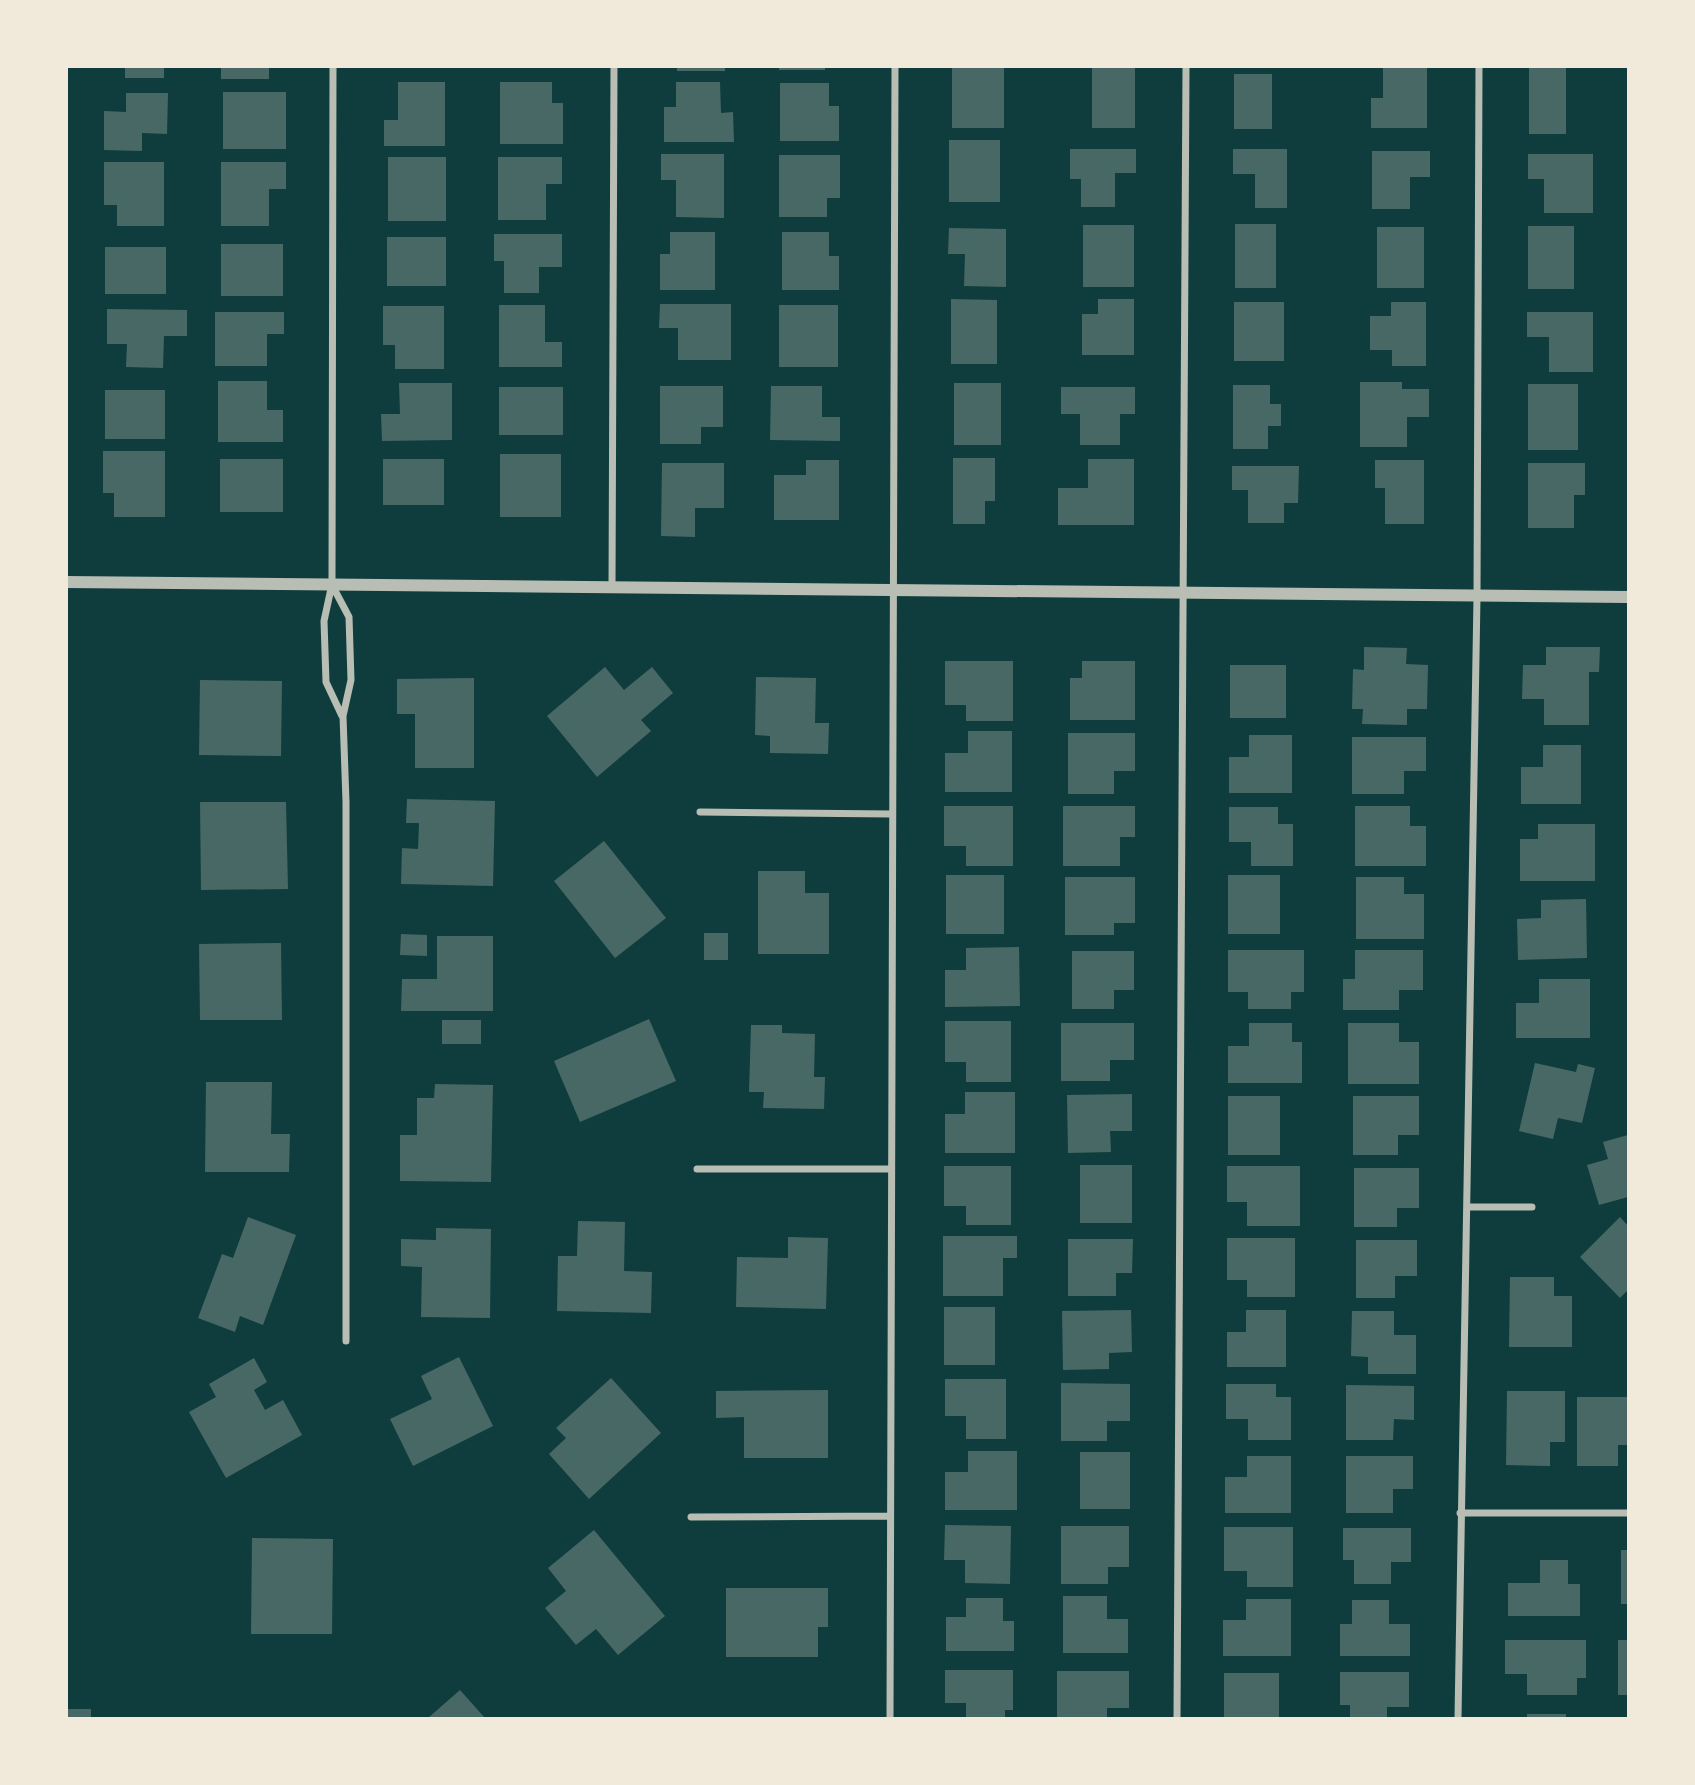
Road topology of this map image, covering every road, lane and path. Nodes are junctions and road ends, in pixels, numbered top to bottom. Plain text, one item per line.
1 (333, 66) edge
2 (614, 66) edge
3 (895, 66) edge
4 (1186, 66) edge
5 (1479, 66) edge
6 (66, 582) edge
7 (332, 584) junction
8 (612, 589) junction
9 (892, 591) junction
10 (1184, 593) junction
11 (1477, 597) junction
12 (1629, 597) edge
13 (342, 716) junction
14 (700, 812) dead end
15 (892, 814) junction
16 (891, 1169) junction
17 (697, 1170) dead end
18 (1467, 1207) junction
19 (1532, 1207) dead end
20 (346, 1341) dead end
21 (1460, 1513) junction
22 (1629, 1513) edge
23 (890, 1516) junction
24 (691, 1517) dead end
25 (890, 1718) edge
26 (1177, 1718) edge
27 (1458, 1718) edge

1 - 7 street
2 - 8 street
3 - 9 street
4 - 10 street
5 - 11 street
6 - 7 street
7 - 8 street
7 - 13 street
7 - 13 street
8 - 9 street
9 - 10 street
9 - 15 street
10 - 11 street
10 - 26 street
11 - 12 street
11 - 18 street
13 - 20 street
14 - 15 street
15 - 16 street
16 - 17 street
16 - 23 street
18 - 19 street
18 - 21 street
21 - 22 street
21 - 27 street
23 - 24 street
23 - 25 street

